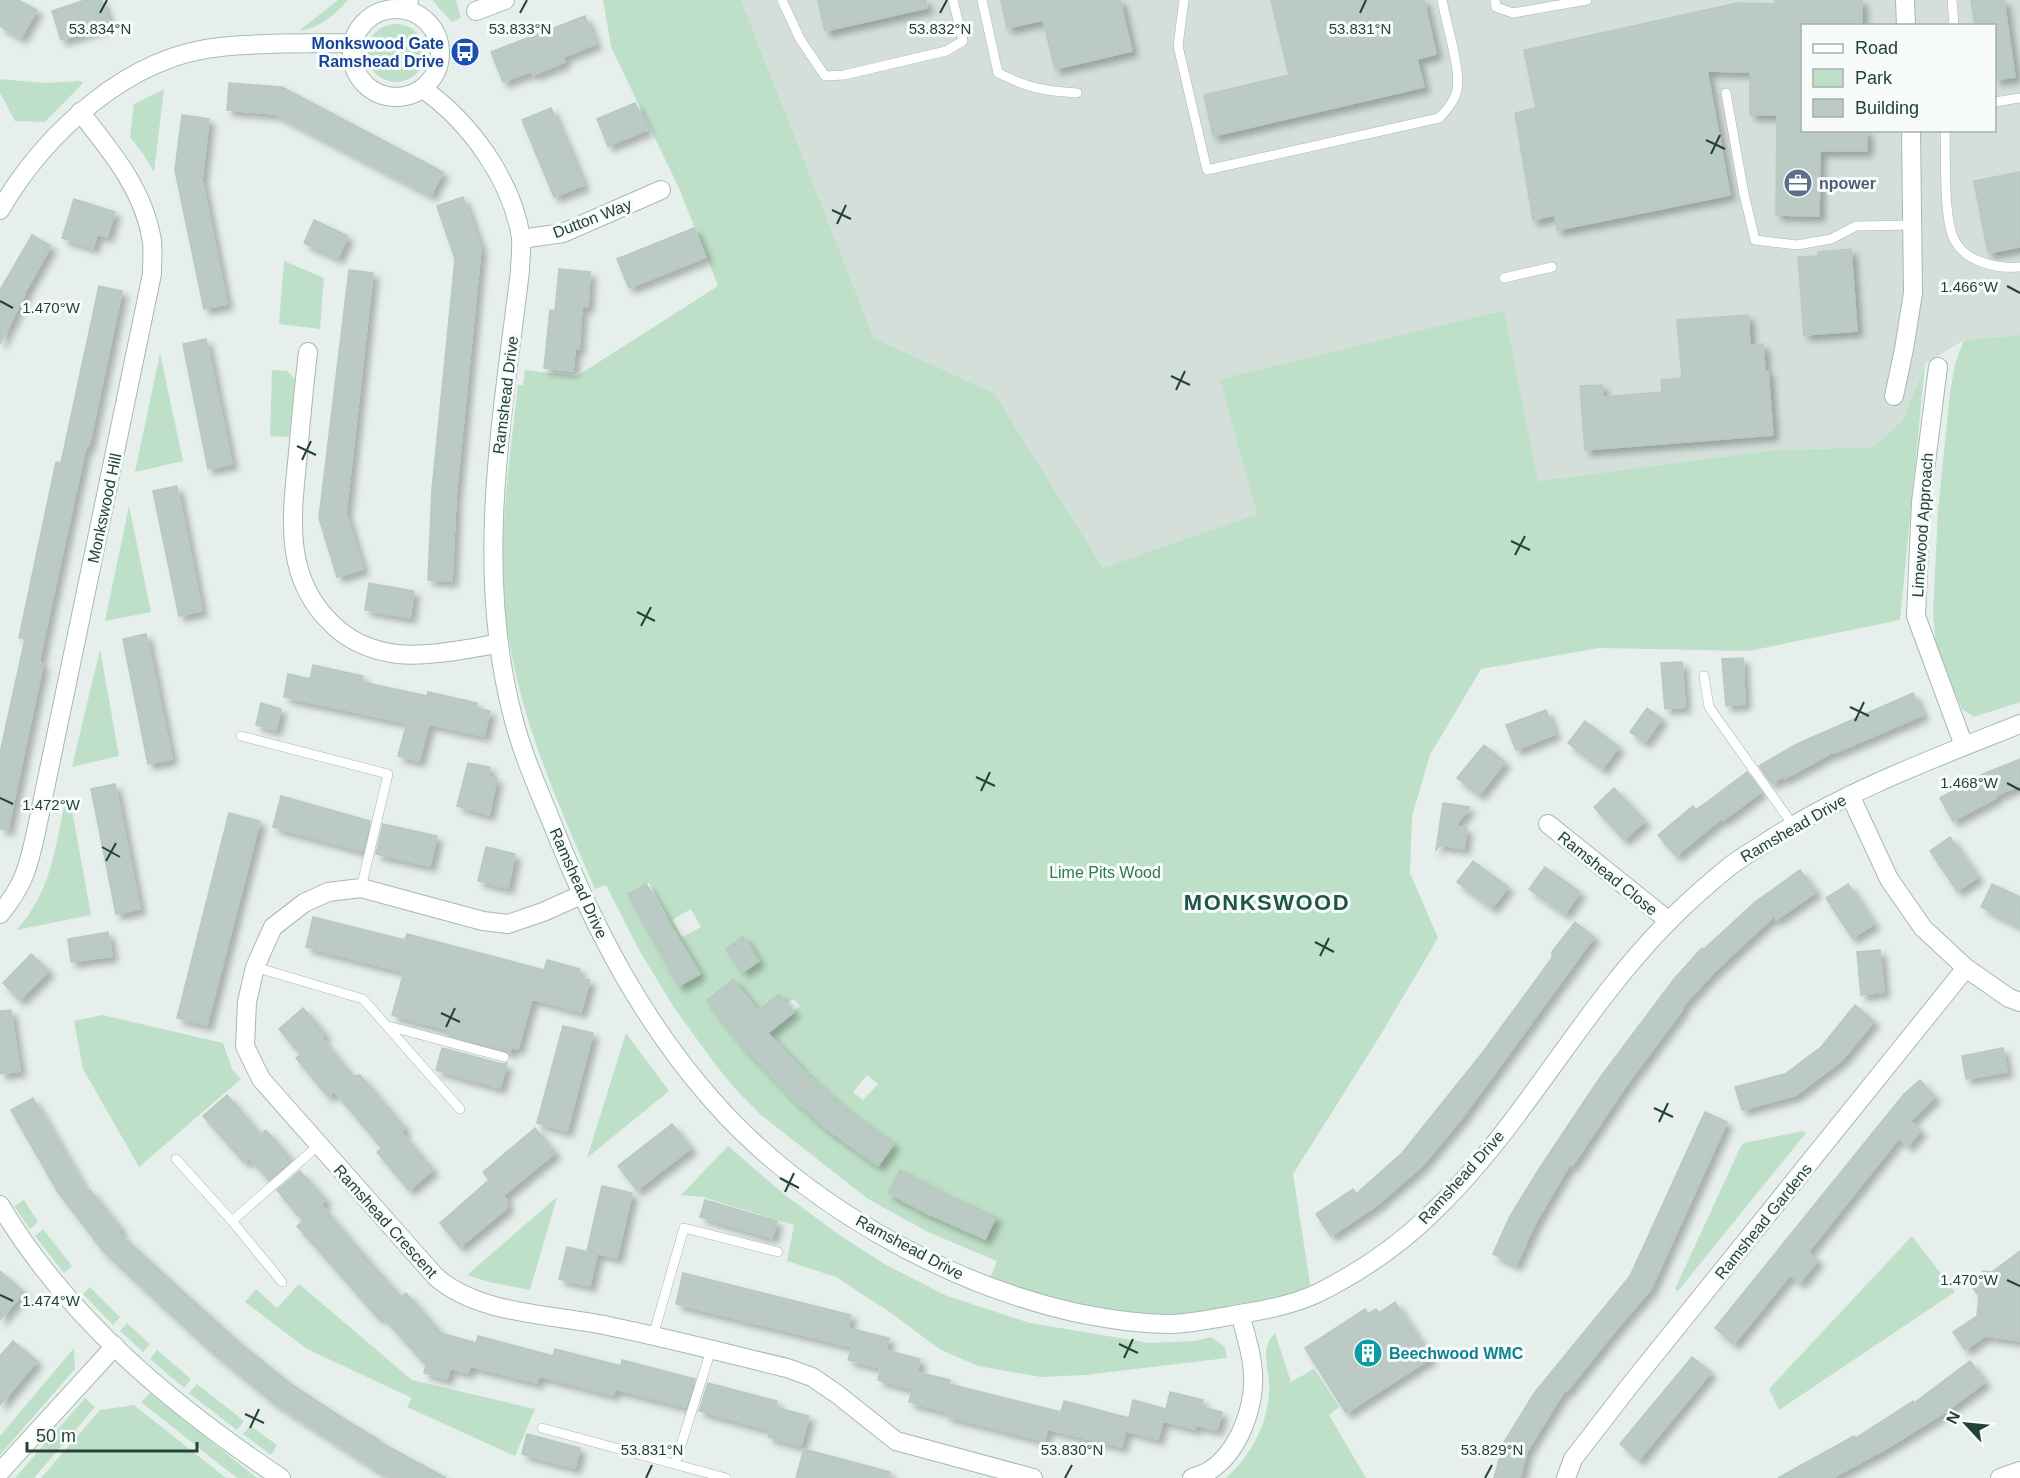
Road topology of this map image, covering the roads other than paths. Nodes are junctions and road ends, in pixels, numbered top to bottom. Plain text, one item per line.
1 (505, 0) edge
2 (783, 0) edge
3 (954, 0) edge
4 (982, 0) edge
5 (1184, 0) edge
6 (1442, 0) edge
7 (1495, 0) edge
8 (1587, 0) edge
9 (1905, 0) edge
10 (1952, 0) edge
11 (408, 5) edge
12 (476, 12) dead end
13 (1906, 24) edge
14 (1954, 24) edge
15 (353, 43) junction
16 (423, 89) junction
17 (1077, 93) dead end
18 (1726, 93) dead end
19 (2020, 98) edge
20 (1996, 102) edge
21 (80, 112) junction
22 (1911, 132) edge
23 (1945, 132) edge
24 (661, 190) dead end
25 (0, 210) edge
26 (1913, 225) junction
27 (521, 239) junction
28 (1552, 267) dead end
29 (2020, 267) edge
30 (1504, 278) dead end
31 (308, 352) dead end
32 (1938, 367) dead end
33 (1894, 396) dead end
34 (497, 644) junction
35 (1704, 676) dead end
36 (2020, 724) edge
37 (241, 736) dead end
38 (1964, 746) junction
39 (1850, 795) junction
40 (1548, 824) dead end
41 (1793, 825) junction
42 (361, 888) junction
43 (581, 895) junction
44 (0, 914) edge
45 (1669, 921) junction
46 (255, 967) junction
47 (1966, 968) junction
48 (2020, 1002) edge
49 (387, 1025) junction
50 (504, 1058) dead end
51 (460, 1109) dead end
52 (319, 1145) junction
53 (176, 1159) dead end
54 (0, 1205) edge
55 (232, 1221) junction
56 (778, 1252) dead end
57 (282, 1282) dead end
58 (1240, 1314) junction
59 (653, 1336) junction
60 (115, 1346) junction
61 (711, 1350) junction
62 (542, 1428) dead end
63 (675, 1464) junction
64 (2020, 1471) edge
65 (0, 1472) edge
66 (992, 1472) edge
67 (281, 1478) edge
68 (726, 1478) edge
69 (1033, 1478) edge
70 (1192, 1478) edge
71 (1566, 1478) edge
72 (2000, 1478) edge

1 - 12 street
2 - 3 lane
4 - 17 lane
5 - 6 lane
7 - 8 lane
9 - 13 street
10 - 14 lane
11 - 15 street
11 - 16 street
15 - 16 street
15 - 21 street
16 - 27 street, Ramshead Drive
18 - 26 lane
19 - 20 lane
21 - 25 street
21 - 44 street, Monkswood Hill
22 - 26 street
23 - 29 lane
24 - 27 street, Dutton Way
26 - 33 street
27 - 34 street, Ramshead Drive
28 - 30 lane
31 - 34 street
32 - 38 street, Limewood Approach
34 - 43 street, Ramshead Drive
35 - 41 lane
36 - 38 street, Ramshead Drive
37 - 42 lane
38 - 39 street, Ramshead Drive
39 - 41 street, Ramshead Drive
39 - 47 street
40 - 45 street, Ramshead Close
41 - 45 street, Ramshead Drive
42 - 43 street, Ramshead Crescent
42 - 46 street, Ramshead Crescent
43 - 58 street, Ramshead Drive
45 - 58 street, Ramshead Drive
46 - 49 lane
46 - 52 street, Ramshead Crescent
47 - 48 street
47 - 71 street, Ramshead Gardens
49 - 50 lane
49 - 51 lane
52 - 55 lane
52 - 59 street, Ramshead Crescent
53 - 55 lane
54 - 60 street
55 - 57 lane
56 - 59 lane
58 - 70 street
59 - 61 street, Ramshead Crescent
60 - 65 street
60 - 67 street
61 - 63 lane
61 - 66 street, Ramshead Crescent
62 - 63 lane
63 - 68 lane
64 - 72 street
66 - 69 street, Ramshead Crescent

